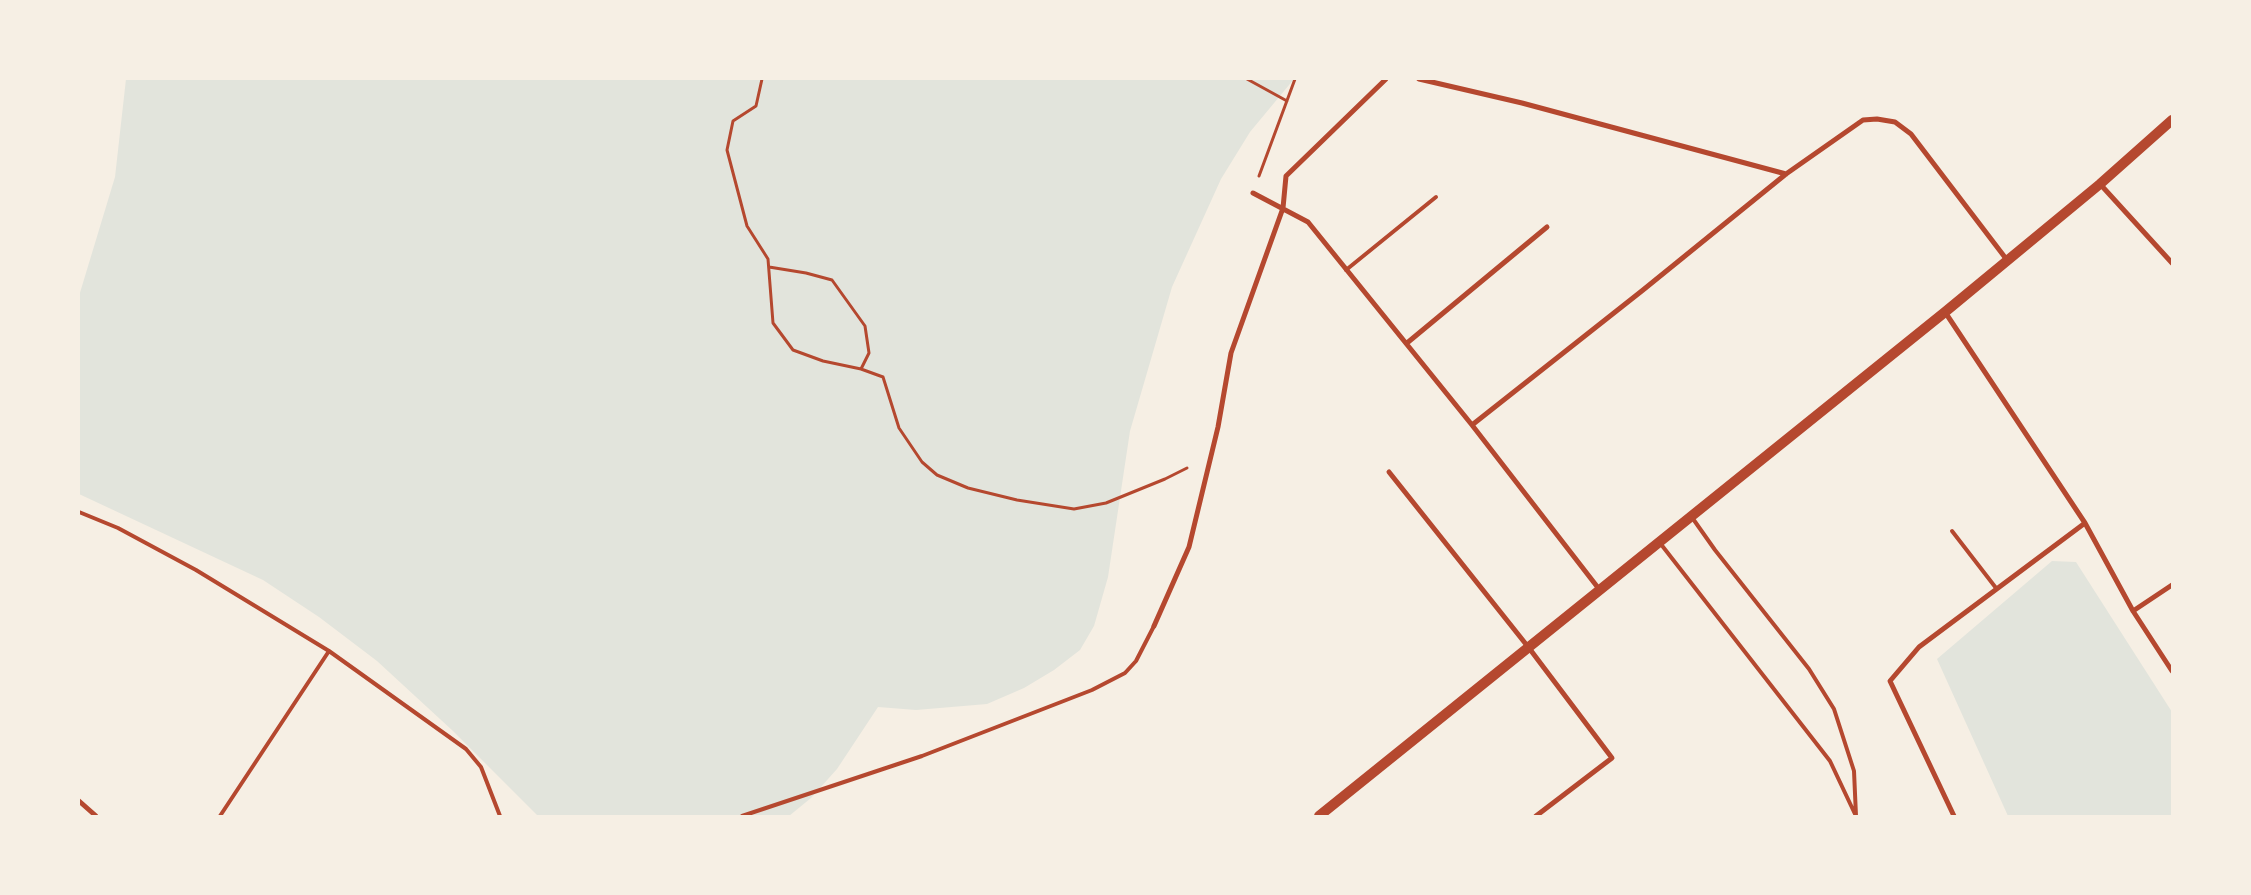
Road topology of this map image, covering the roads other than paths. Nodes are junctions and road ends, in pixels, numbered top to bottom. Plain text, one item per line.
1 (1386, 79) edge
2 (1420, 79) edge
3 (2172, 120) edge
4 (1786, 174) junction
5 (2100, 184) junction
6 (1253, 193) road end
7 (1436, 197) dead end
8 (1283, 208) junction
9 (1548, 227) dead end
10 (2006, 260) junction
11 (2172, 263) edge
12 (1346, 270) junction
13 (1945, 312) junction
14 (1407, 343) junction
15 (1472, 425) junction
16 (1389, 472) dead end
17 (79, 512) edge
18 (1691, 516) junction
19 (2085, 523) junction
20 (1952, 531) dead end
21 (1659, 542) junction
22 (2172, 585) edge
23 (1996, 588) junction
24 (1599, 589) junction
25 (2133, 611) junction
26 (1154, 626) joint
27 (1529, 648) junction
28 (329, 651) junction
29 (2172, 671) edge
30 (79, 801) edge
31 (96, 816) edge
32 (220, 816) edge
33 (500, 816) edge
34 (742, 816) edge
35 (1319, 816) edge
36 (1536, 816) edge
37 (1856, 816) edge
38 (1954, 816) edge

1 - 8 street
2 - 4 street
3 - 5 main road
4 - 10 street
4 - 15 street
5 - 10 main road
5 - 11 street
6 - 8 street
7 - 12 lane
8 - 12 street
8 - 26 street
9 - 14 street
10 - 13 main road
12 - 14 street
13 - 18 main road
13 - 19 street
14 - 15 street
15 - 24 street
16 - 27 street
17 - 28 lane
18 - 21 main road
18 - 37 lane
19 - 23 street
19 - 25 street
20 - 23 lane
21 - 24 main road
21 - 37 lane
22 - 25 street
23 - 38 street
24 - 27 main road
25 - 29 street
26 - 34 lane
27 - 35 main road
27 - 36 street
28 - 32 lane
28 - 33 lane
30 - 31 street

